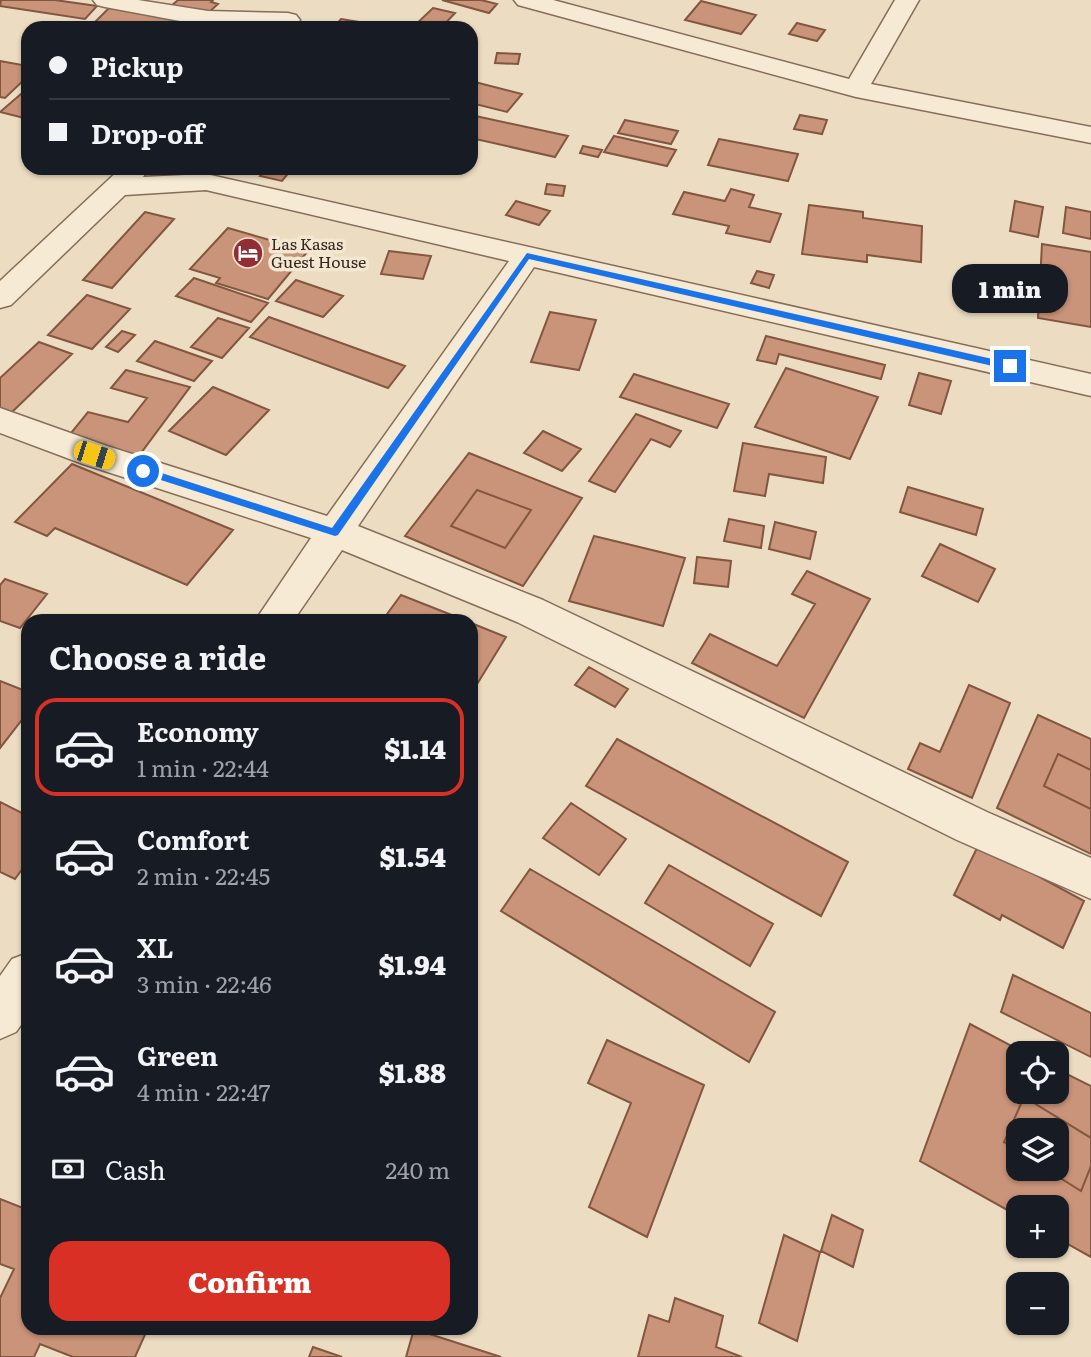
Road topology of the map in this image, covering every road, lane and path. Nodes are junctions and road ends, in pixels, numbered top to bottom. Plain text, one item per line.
1 (105, 0) edge
2 (526, 0) edge
3 (907, 0) edge
4 (290, 18) edge
5 (856, 89) junction
6 (1091, 135) edge
7 (200, 175) edge
8 (128, 177) edge
9 (527, 256) junction
10 (0, 299) edge
11 (1091, 385) edge
12 (0, 420) edge
13 (335, 532) junction
14 (278, 614) edge
15 (1091, 879) edge
16 (21, 985) edge
17 (0, 1016) edge

1 - 4 street
2 - 5 street
3 - 5 street
5 - 6 street
7 - 8 street
7 - 9 street
8 - 10 street
9 - 11 street
9 - 13 street
12 - 13 street
13 - 14 street
13 - 15 street
16 - 17 street

